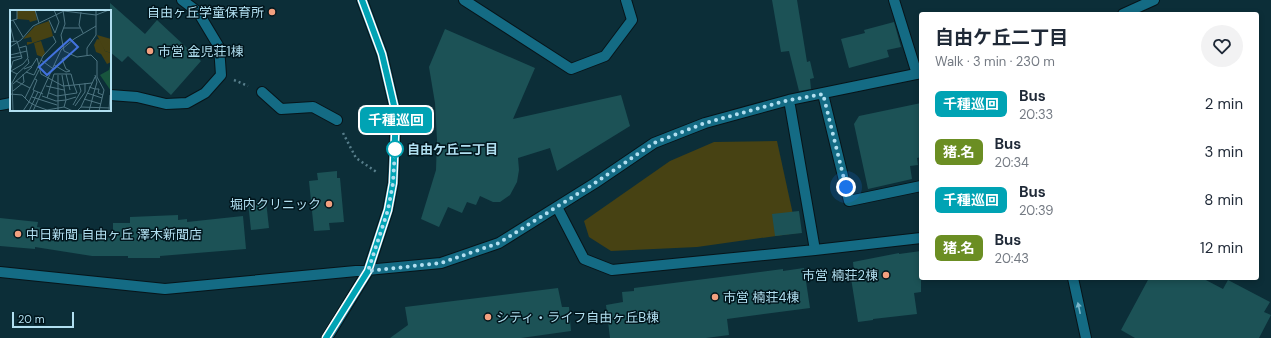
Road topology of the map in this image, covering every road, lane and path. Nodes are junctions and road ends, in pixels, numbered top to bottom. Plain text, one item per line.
1 (182, 0) edge
2 (363, 0) edge
3 (464, 0) edge
4 (626, 0) edge
5 (894, 0) edge
6 (1154, 0) edge
7 (1127, 12) edge
8 (919, 73) edge
9 (221, 75) junction
10 (262, 92) joint
11 (823, 94) junction
12 (111, 95) edge
13 (789, 100) junction
14 (10, 103) edge
15 (0, 104) edge
16 (337, 120) joint
17 (393, 183) junction
18 (919, 186) edge
19 (557, 207) junction
20 (919, 238) edge
21 (815, 250) junction
22 (368, 271) junction
23 (0, 272) edge
24 (1073, 280) edge
25 (326, 338) edge
26 (1086, 338) edge

1 - 9 street
2 - 17 street
3 - 4 street
5 - 8 street
6 - 7 street
8 - 11 street
9 - 10 path
9 - 12 street
10 - 16 street
11 - 13 street
11 - 18 street
13 - 19 street
13 - 21 street
14 - 15 street
16 - 17 path
17 - 22 street
19 - 21 street
19 - 22 street
20 - 21 street
22 - 23 street
22 - 25 street
26 -> 24 street

